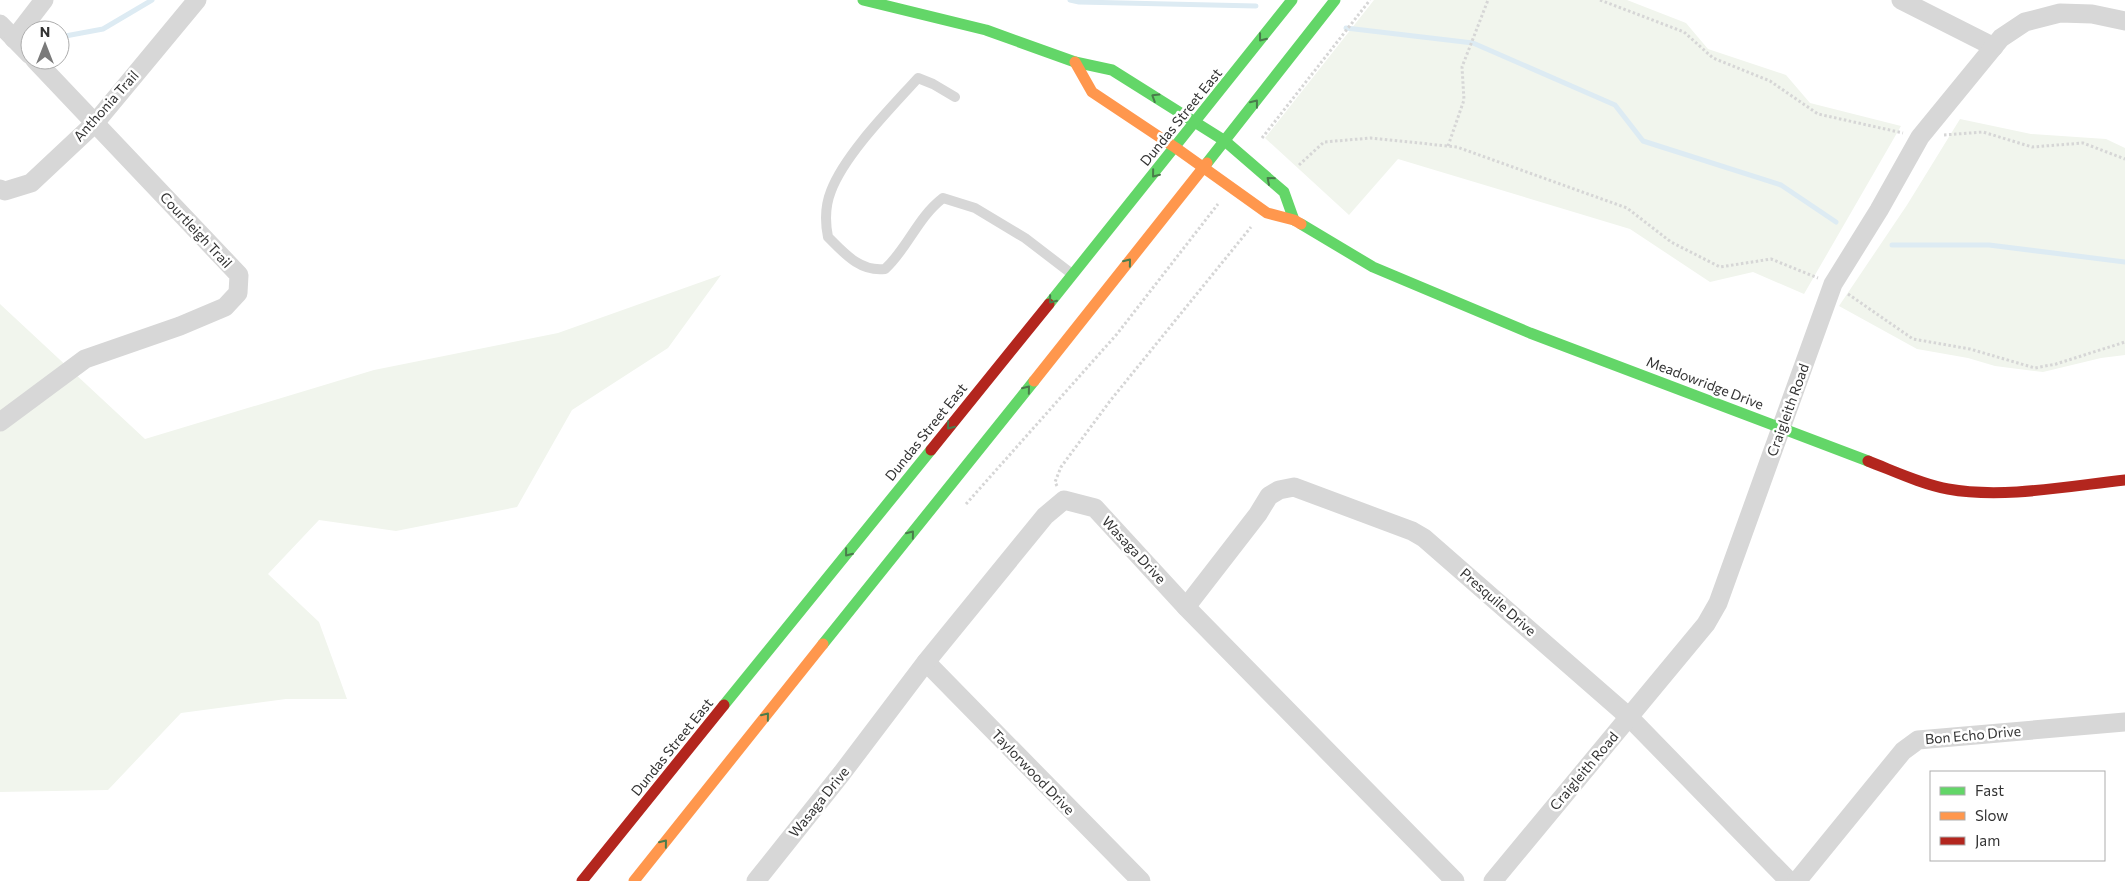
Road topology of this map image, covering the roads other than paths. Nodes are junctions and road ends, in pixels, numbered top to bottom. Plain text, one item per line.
1 (44, 0) edge
2 (196, 0) edge
3 (863, 0) edge
4 (1292, 0) edge
5 (1335, 0) edge
6 (1901, 0) edge
7 (2093, 7) edge
8 (2125, 21) edge
9 (0, 24) edge
10 (14, 39) junction
11 (20, 45) edge
12 (1994, 47) junction
13 (1074, 62) junction
14 (45, 70) edge
15 (955, 97) dead end
16 (1196, 122) junction
17 (95, 123) junction
18 (1225, 141) junction
19 (1176, 148) junction
20 (1204, 168) junction
21 (0, 189) edge
22 (1294, 220) junction
23 (1073, 275) junction
24 (0, 422) edge
25 (1781, 428) junction
26 (2125, 480) edge
27 (1186, 606) junction
28 (926, 662) junction
29 (1629, 717) junction
30 (2125, 722) edge
31 (582, 881) edge
32 (634, 881) edge
33 (756, 881) edge
34 (1141, 881) edge
35 (1455, 881) edge
36 (1492, 881) edge
37 (1789, 881) edge
38 (1797, 881) edge

1 - 10 street
2 - 17 street, Anthonia Trail
3 - 13 main road
4 -> 16 main road, Dundas Street East
18 -> 5 main road
6 - 12 street
7 - 8 street, Craigleith Road
7 - 12 street, Craigleith Road
9 - 10 street
10 - 11 street
12 - 25 street, Craigleith Road
16 -> 13 main road
13 - 19 main road, Meadowridge Drive
14 - 17 street, Courtleigh Trail
15 - 23 lane
16 - 18 main road
16 - 19 main road, Dundas Street East
17 - 21 street, Anthonia Trail
17 - 24 street, Courtleigh Trail
18 - 20 main road
22 -> 18 main road
19 - 20 main road, Meadowridge Drive
19 -> 23 main road, Dundas Street East
20 - 22 main road, Meadowridge Drive
32 -> 20 main road
22 - 25 main road, Meadowridge Drive
23 -> 31 main road, Dundas Street East
25 - 26 main road, Meadowridge Drive
25 - 29 street, Craigleith Road
27 - 28 street, Wasaga Drive
27 - 29 street, Presquile Drive
27 - 35 street, Wasaga Drive
28 - 33 street, Wasaga Drive
28 - 34 street, Taylorwood Drive
29 - 36 street, Craigleith Road
29 - 37 street, Presquile Drive
30 - 38 street, Bon Echo Drive

